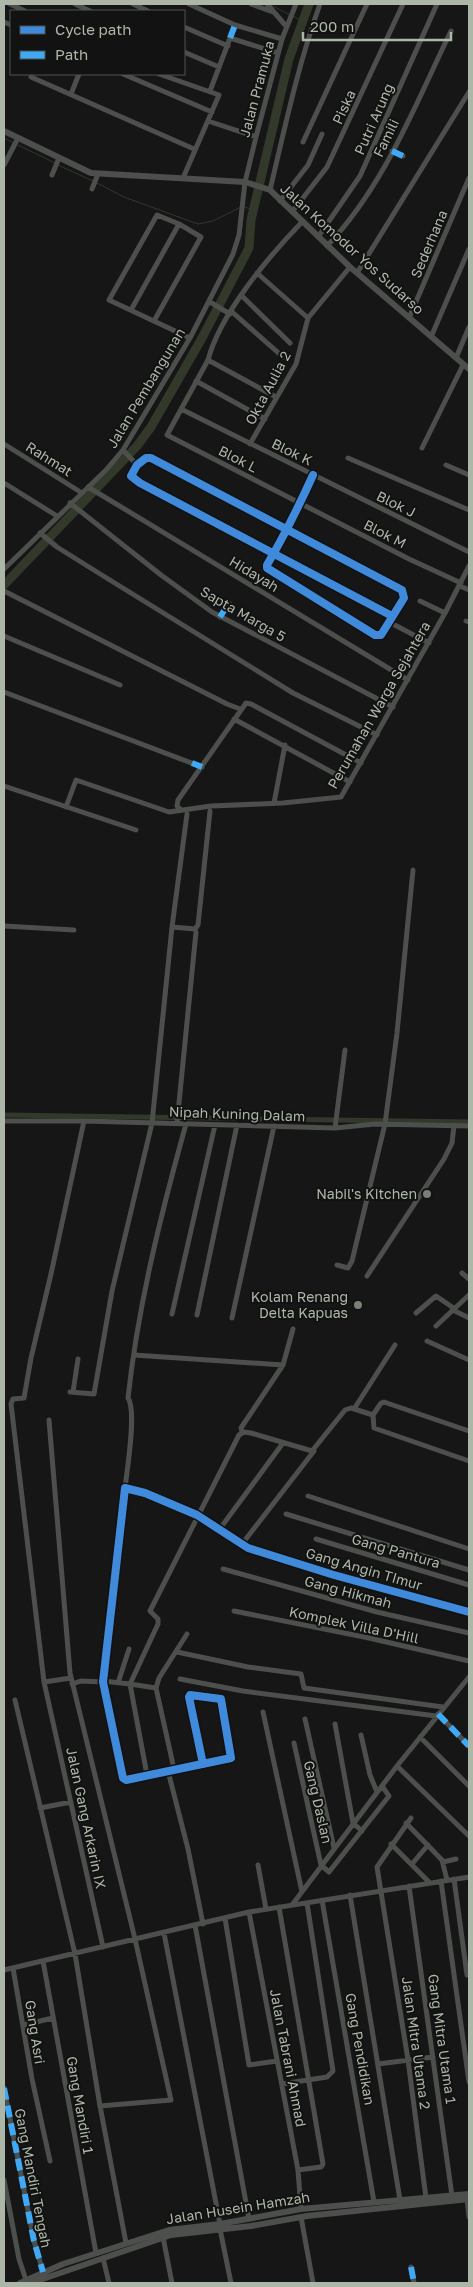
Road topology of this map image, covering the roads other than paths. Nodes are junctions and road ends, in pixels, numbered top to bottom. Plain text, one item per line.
1 (10, 4) edge
2 (75, 4) edge
3 (133, 4) edge
4 (188, 4) edge
5 (251, 4) edge
6 (267, 4) edge
7 (296, 4) edge
8 (320, 4) edge
9 (367, 4) edge
10 (403, 4) edge
11 (437, 4) edge
12 (23, 10) edge
13 (87, 10) edge
14 (146, 10) edge
15 (273, 11) junction
16 (235, 25) junction
17 (286, 26) junction
18 (185, 28) edge
19 (451, 31) dead end
20 (230, 38) junction
21 (282, 39) junction
22 (228, 46) junction
23 (185, 52) edge
24 (278, 54) junction
25 (219, 68) junction
26 (79, 75) edge
27 (126, 75) edge
28 (162, 75) edge
29 (31, 77) dead end
30 (210, 91) junction
31 (469, 92) edge
32 (71, 94) junction
33 (212, 112) junction
34 (208, 121) junction
35 (4, 131) edge
36 (322, 134) dead end
37 (256, 137) junction
38 (17, 140) junction
39 (304, 142) dead end
40 (194, 149) junction
41 (392, 151) junction
42 (403, 156) dead end
43 (58, 159) junction
44 (4, 165) edge
45 (52, 175) dead end
46 (97, 177) junction
47 (183, 178) junction
48 (469, 178) edge
49 (245, 182) junction
50 (93, 187) dead end
51 (268, 189) junction
52 (280, 201) junction
53 (292, 212) junction
54 (302, 222) junction
55 (179, 224) junction
56 (318, 237) junction
57 (327, 246) junction
58 (469, 248) edge
59 (350, 267) junction
60 (357, 272) junction
61 (257, 273) junction
62 (242, 296) junction
63 (212, 304) junction
64 (132, 310) junction
65 (230, 312) junction
66 (308, 318) junction
67 (409, 318) junction
68 (154, 321) junction
69 (469, 327) edge
70 (431, 337) junction
71 (190, 338) junction
72 (290, 342) dead end
73 (283, 357) dead end
74 (456, 358) junction
75 (208, 360) junction
76 (466, 367) edge
77 (196, 381) junction
78 (276, 397) junction
79 (181, 409) junction
80 (265, 419) junction
81 (4, 444) edge
82 (250, 444) junction
83 (422, 448) dead end
84 (124, 452) junction
85 (348, 458) dead end
86 (135, 463) junction
87 (446, 465) dead end
88 (313, 475) junction
89 (469, 475) edge
90 (4, 483) edge
91 (90, 488) junction
92 (82, 493) junction
93 (72, 504) junction
94 (300, 504) junction
95 (469, 510) edge
96 (57, 516) junction
97 (285, 530) junction
98 (42, 535) junction
99 (469, 552) edge
100 (274, 553) junction
101 (6, 563) edge
102 (469, 566) edge
103 (4, 569) edge
104 (460, 585) junction
105 (469, 590) edge
106 (4, 592) edge
107 (420, 601) dead end
108 (229, 603) dead end
109 (446, 613) junction
110 (392, 616) junction
111 (220, 617) junction
112 (389, 622) junction
113 (4, 636) edge
114 (429, 642) junction
115 (408, 680) junction
116 (120, 685) dead end
117 (4, 692) edge
118 (393, 707) junction
119 (240, 709) junction
120 (234, 719) junction
121 (377, 736) junction
122 (285, 745) junction
123 (361, 763) junction
124 (202, 767) junction
125 (350, 782) junction
126 (4, 786) edge
127 (274, 803) junction
128 (66, 807) junction
129 (181, 810) junction
130 (210, 811) dead end
131 (187, 814) dead end
132 (136, 830) dead end
133 (413, 870) dead end
134 (4, 926) edge
135 (172, 927) junction
136 (74, 930) dead end
137 (196, 932) dead end
138 (345, 1050) dead end
139 (84, 1120) junction
140 (4, 1121) edge
141 (152, 1122) junction
142 (385, 1122) junction
143 (335, 1123) junction
144 (177, 1124) junction
145 (186, 1124) junction
146 (215, 1125) junction
147 (238, 1125) junction
148 (274, 1126) junction
149 (454, 1126) junction
150 (469, 1126) edge
151 (337, 1265) dead end
152 (462, 1273) dead end
153 (367, 1276) dead end
154 (469, 1279) edge
155 (469, 1295) edge
156 (454, 1310) junction
157 (416, 1313) dead end
158 (172, 1314) dead end
159 (197, 1315) dead end
160 (232, 1318) dead end
161 (469, 1318) edge
162 (436, 1326) dead end
163 (294, 1329) dead end
164 (427, 1341) dead end
165 (395, 1345) dead end
166 (134, 1355) junction
167 (78, 1359) dead end
168 (469, 1360) edge
169 (283, 1365) junction
170 (354, 1409) junction
171 (373, 1415) junction
172 (49, 1420) dead end
173 (469, 1431) edge
174 (242, 1432) junction
175 (283, 1443) junction
176 (314, 1451) junction
177 (469, 1461) edge
178 (125, 1488) junction
179 (308, 1496) dead end
180 (286, 1514) dead end
181 (197, 1515) junction
182 (219, 1530) junction
183 (316, 1539) dead end
184 (242, 1544) junction
185 (469, 1549) edge
186 (223, 1569) dead end
187 (469, 1570) edge
188 (469, 1584) edge
189 (234, 1611) dead end
190 (469, 1612) edge
191 (469, 1633) edge
192 (187, 1634) dead end
193 (130, 1649) dead end
194 (177, 1652) junction
195 (469, 1661) edge
196 (469, 1677) edge
197 (180, 1679) dead end
198 (71, 1681) junction
199 (44, 1682) junction
200 (103, 1682) junction
201 (118, 1683) junction
202 (130, 1684) junction
203 (156, 1688) junction
204 (15, 1700) dead end
205 (443, 1707) junction
206 (263, 1712) dead end
207 (437, 1715) junction
208 (305, 1719) dead end
209 (334, 1724) dead end
210 (361, 1735) dead end
211 (420, 1737) junction
212 (294, 1743) dead end
213 (469, 1746) edge
214 (202, 1764) junction
215 (397, 1766) junction
216 (174, 1769) junction
217 (168, 1771) junction
218 (147, 1775) junction
219 (382, 1786) junction
220 (469, 1786) edge
221 (377, 1792) junction
222 (71, 1802) junction
223 (40, 1808) junction
224 (411, 1818) dead end
225 (353, 1823) junction
226 (406, 1824) junction
227 (362, 1831) junction
228 (469, 1836) edge
229 (339, 1841) junction
230 (391, 1844) junction
231 (428, 1845) junction
232 (334, 1848) junction
233 (348, 1849) junction
234 (456, 1859) dead end
235 (443, 1862) junction
236 (412, 1864) junction
237 (258, 1865) dead end
238 (321, 1865) junction
239 (469, 1877) edge
240 (454, 1879) junction
241 (444, 1880) junction
242 (430, 1883) junction
243 (409, 1886) junction
244 (302, 1892) junction
245 (382, 1892) junction
246 (350, 1895) junction
247 (322, 1900) junction
248 (307, 1903) junction
249 (292, 1905) junction
250 (279, 1907) junction
251 (266, 1909) junction
252 (249, 1912) junction
253 (225, 1918) junction
254 (203, 1924) junction
255 (195, 1926) junction
256 (164, 1933) junction
257 (135, 1939) junction
258 (103, 1947) junction
259 (74, 1954) junction
260 (44, 1961) junction
261 (13, 1968) junction
262 (4, 1970) edge
263 (467, 1975) dead end
264 (53, 2018) junction
265 (23, 2025) junction
266 (433, 2057) junction
267 (408, 2060) junction
268 (278, 2061) junction
269 (378, 2064) junction
270 (308, 2079) junction
271 (469, 2082) edge
272 (282, 2084) junction
273 (4, 2088) edge
274 (100, 2106) junction
275 (50, 2161) dead end
276 (298, 2170) junction
277 (4, 2180) edge
278 (452, 2196) junction
279 (426, 2198) junction
280 (469, 2198) edge
281 (400, 2200) junction
282 (374, 2202) junction
283 (389, 2204) junction
284 (300, 2209) junction
285 (469, 2216) edge
286 (301, 2217) junction
287 (249, 2219) junction
288 (220, 2227) junction
289 (162, 2237) junction
290 (126, 2243) junction
291 (118, 2249) junction
292 (96, 2253) junction
293 (103, 2258) junction
294 (411, 2267) dead end
295 (43, 2272) junction
296 (26, 2282) edge
297 (109, 2283) edge
298 (172, 2283) edge
299 (231, 2283) edge
300 (313, 2283) edge
301 (414, 2283) edge

1 - 12 street
2 - 13 street
3 - 14 street
4 - 16 street
5 - 15 street
6 - 15 street
7 - 17 street, Jalan Pramuka
8 - 51 street
9 - 39 street
10 - 53 street, Piska
11 - 56 street, Putri Arung
15 - 17 street
16 - 20 street
16 - 21 street
17 - 21 street, Jalan Pramuka
18 - 22 street
19 - 41 street, Famili
20 - 22 street
20 - 24 street
21 - 24 street, Jalan Pramuka
22 - 25 street
23 - 25 street
24 - 37 street, Jalan Pramuka
25 - 30 street
26 - 32 street
27 - 33 street
28 - 30 street
29 - 32 street
30 - 33 street
31 - 60 street
32 - 40 street
33 - 34 street
34 - 37 street
34 - 40 street
35 - 38 street, Jalan Komodor Yos Sudarso
36 - 52 street
37 - 49 street, Jalan Pramuka
38 - 43 street, Jalan Komodor Yos Sudarso
38 - 44 street
40 - 47 street
41 - 42 street
41 - 57 street, Famili
43 - 45 street
43 - 46 street, Jalan Komodor Yos Sudarso
46 - 47 street, Jalan Komodor Yos Sudarso
46 - 50 street
47 - 49 street, Jalan Komodor Yos Sudarso
48 - 67 street, Sederhana
49 - 51 street, Jalan Komodor Yos Sudarso
49 - 63 street, Jalan Pembangunan
51 - 52 street, Jalan Komodor Yos Sudarso
52 - 53 street, Jalan Komodor Yos Sudarso
53 - 54 street, Jalan Komodor Yos Sudarso
54 - 56 street, Jalan Komodor Yos Sudarso
54 - 61 street
55 - 64 street
55 - 64 street
55 - 68 street
56 - 57 street, Jalan Komodor Yos Sudarso
57 - 59 street, Jalan Komodor Yos Sudarso
58 - 70 street
59 - 60 street, Jalan Komodor Yos Sudarso
59 - 66 street, Okta Aulia 2
60 - 67 street, Jalan Komodor Yos Sudarso
61 - 62 street
61 - 66 street
62 - 65 street
62 - 72 street
63 - 65 street
63 - 71 street, Jalan Pembangunan
64 - 68 street
65 - 73 street
65 - 75 street
66 - 78 street, Okta Aulia 2
67 - 70 street, Jalan Komodor Yos Sudarso
68 - 71 street
69 - 74 street
70 - 74 street, Jalan Komodor Yos Sudarso
71 - 84 street, Jalan Pembangunan
74 - 76 street, Jalan Komodor Yos Sudarso
75 - 77 street
75 - 78 street
76 - 83 street
77 - 79 street
77 - 80 street
78 - 80 street, Okta Aulia 2
79 - 82 street, Blok K
79 - 94 street, Blok L
80 - 82 street, Okta Aulia 2
81 - 92 street, Rahmat
82 - 88 street, Blok K
84 - 86 street
84 - 91 street, Jalan Pembangunan
85 - 95 street
86 - 97 street
86 - 100 street
87 - 89 street
88 - 94 street
88 - 99 street, Blok J
90 - 96 street
91 - 92 street, Jalan Pembangunan
91 - 115 street, Hidayah
92 - 93 street, Jalan Pembangunan
93 - 96 street, Jalan Pembangunan
93 - 111 street, Sapta Marga 5
94 - 97 street
94 - 104 street, Blok M
96 - 98 street, Jalan Pembangunan
97 - 100 street
97 - 110 street
98 - 101 street, Jalan Pembangunan
98 - 121 street
100 - 110 street
100 - 112 street
101 - 103 street, Jalan Pembangunan
102 - 104 street, Perumahan Warga Sejahtera
104 - 105 street, Blok M
104 - 109 street, Perumahan Warga Sejahtera
106 - 119 street
107 - 109 street
108 - 111 street
109 - 114 street, Perumahan Warga Sejahtera
110 - 112 street
111 - 118 street, Sapta Marga 5
112 - 114 street
113 - 116 street
114 - 115 street, Perumahan Warga Sejahtera
115 - 118 street, Perumahan Warga Sejahtera
117 - 124 street
118 - 121 street, Perumahan Warga Sejahtera
119 - 120 street
119 - 123 street
120 - 122 street
120 - 124 street
121 - 123 street, Perumahan Warga Sejahtera
122 - 125 street
122 - 127 street
123 - 125 street, Perumahan Warga Sejahtera
124 - 129 street
125 - 127 street, Perumahan Warga Sejahtera
126 - 128 street
127 - 129 street
128 - 129 street
128 - 132 street
130 - 135 street
131 - 135 street
133 - 142 street
134 - 136 street
135 - 141 street
137 - 144 street
138 - 143 street
139 - 140 street, Nipah Kuning Dalam
139 - 141 street, Nipah Kuning Dalam
139 - 199 street, Jalan Gang Arkarin IX
141 - 144 street, Nipah Kuning Dalam
141 - 167 street
142 - 143 street, Nipah Kuning Dalam
142 - 149 street, Nipah Kuning Dalam
142 - 151 street
143 - 148 street, Nipah Kuning Dalam
144 - 145 street, Nipah Kuning Dalam
145 - 146 street, Nipah Kuning Dalam
145 - 166 street
146 - 147 street, Nipah Kuning Dalam
146 - 158 street
147 - 148 street, Nipah Kuning Dalam
147 - 159 street
148 - 160 street
149 - 150 street, Nipah Kuning Dalam
149 - 153 street
152 - 154 street
155 - 156 street
156 - 157 street
156 - 161 street
156 - 162 street
163 - 169 street
164 - 168 street
165 - 170 street
166 - 169 street
166 - 178 street
169 - 174 street
170 - 171 street
170 - 176 street
171 - 173 street
171 - 177 street
172 - 198 street
174 - 175 street
174 - 181 street
175 - 176 street
175 - 182 street
176 - 184 street
178 - 181 street, Gang Angin TImur
178 - 200 street
179 - 185 street
180 - 187 street
181 - 182 street, Gang Angin TImur
181 - 202 street
182 - 184 street, Gang Angin TImur
183 - 188 street, Gang Pantura
184 - 190 street, Gang Angin TImur
186 - 191 street, Gang Hikmah
189 - 195 street, Komplek Villa D'Hill
192 - 194 street
193 - 201 street
194 - 203 street
194 - 205 street
196 - 205 street
197 - 207 street
198 - 199 street
198 - 200 street
198 - 257 street
199 - 222 street, Jalan Gang Arkarin IX
200 - 201 street
200 - 218 street
201 - 202 street
202 - 203 street
202 - 218 street
203 - 216 street
204 - 223 street
205 - 207 street
206 - 244 street
207 - 211 street
207 - 213 street
208 - 232 street
209 - 225 street
210 - 221 street
211 - 215 street
211 - 220 street
212 - 238 street, Gang Daslan
214 - 214 street
214 - 216 street
215 - 219 street
215 - 228 street
216 - 217 street
217 - 218 street
217 - 254 street
219 - 221 street
219 - 227 street
221 - 225 street
222 - 223 street
222 - 258 street, Jalan Gang Arkarin IX
223 - 259 street
224 - 226 street, Jalan Mitra Utama 2
225 - 227 street
225 - 229 street
226 - 230 street, Jalan Mitra Utama 2
226 - 231 street
227 - 233 street
229 - 232 street
229 - 233 street
230 - 236 street
230 - 245 street, Jalan Mitra Utama 2
231 - 235 street
231 - 236 street
232 - 238 street
233 - 238 street
234 - 235 street
235 - 241 street
236 - 242 street
237 - 251 street
238 - 244 street
239 - 240 street
240 - 241 street
240 - 263 street
241 - 242 street
241 - 271 street
242 - 243 street
243 - 245 street
243 - 266 street, Gang Mitra Utama 1
244 - 249 street
245 - 246 street
245 - 267 street, Jalan Mitra Utama 2
246 - 247 street
246 - 269 street
247 - 248 street
247 - 282 street, Gang Pendidikan
248 - 249 street
248 - 270 street
249 - 250 street
250 - 251 street
250 - 270 street
251 - 252 street
252 - 253 street
252 - 268 street, Jalan Tabrani Ahmad
253 - 254 street
253 - 268 street
254 - 255 street
255 - 256 street
255 - 287 street
256 - 257 street
256 - 288 street
257 - 258 street
257 - 274 street
258 - 259 street
259 - 260 street
259 - 274 street
260 - 261 street
260 - 264 street, Gang Mandiri 1
261 - 262 street
261 - 265 street, Gang Asri
264 - 265 street
264 - 292 street, Gang Mandiri 1
265 - 275 street, Gang Asri
266 - 267 street
266 - 278 street, Gang Mitra Utama 1
267 - 269 street
267 - 279 street, Jalan Mitra Utama 2
268 - 272 street, Jalan Tabrani Ahmad
269 - 281 street
270 - 272 street
270 - 276 street
272 - 276 street, Jalan Tabrani Ahmad
273 - 295 street, Gang Mandiri Tengah
274 - 290 street
276 - 284 street, Jalan Tabrani Ahmad
277 - 296 street
278 - 279 street, Jalan Husein Hamzah
278 - 280 street, Jalan Husein Hamzah
279 - 281 street, Jalan Husein Hamzah
280 - 283 street, Jalan Husein Hamzah
280 - 285 street
281 - 283 street, Jalan Husein Hamzah
282 - 283 street, Jalan Husein Hamzah
282 - 284 street, Jalan Husein Hamzah
283 - 286 street, Jalan Husein Hamzah
284 - 287 street, Jalan Husein Hamzah
286 - 288 street, Jalan Husein Hamzah
286 - 300 street
287 - 288 street, Jalan Husein Hamzah
288 - 289 street, Jalan Husein Hamzah
288 - 290 street, Jalan Husein Hamzah
288 - 299 street
289 - 291 street, Jalan Husein Hamzah
289 - 298 street
290 - 291 street, Jalan Husein Hamzah
291 - 292 street, Jalan Husein Hamzah
291 - 293 street, Jalan Husein Hamzah
292 - 295 street, Jalan Husein Hamzah
293 - 296 street, Jalan Husein Hamzah
293 - 297 street
294 - 301 street
295 - 296 street, Jalan Husein Hamzah

